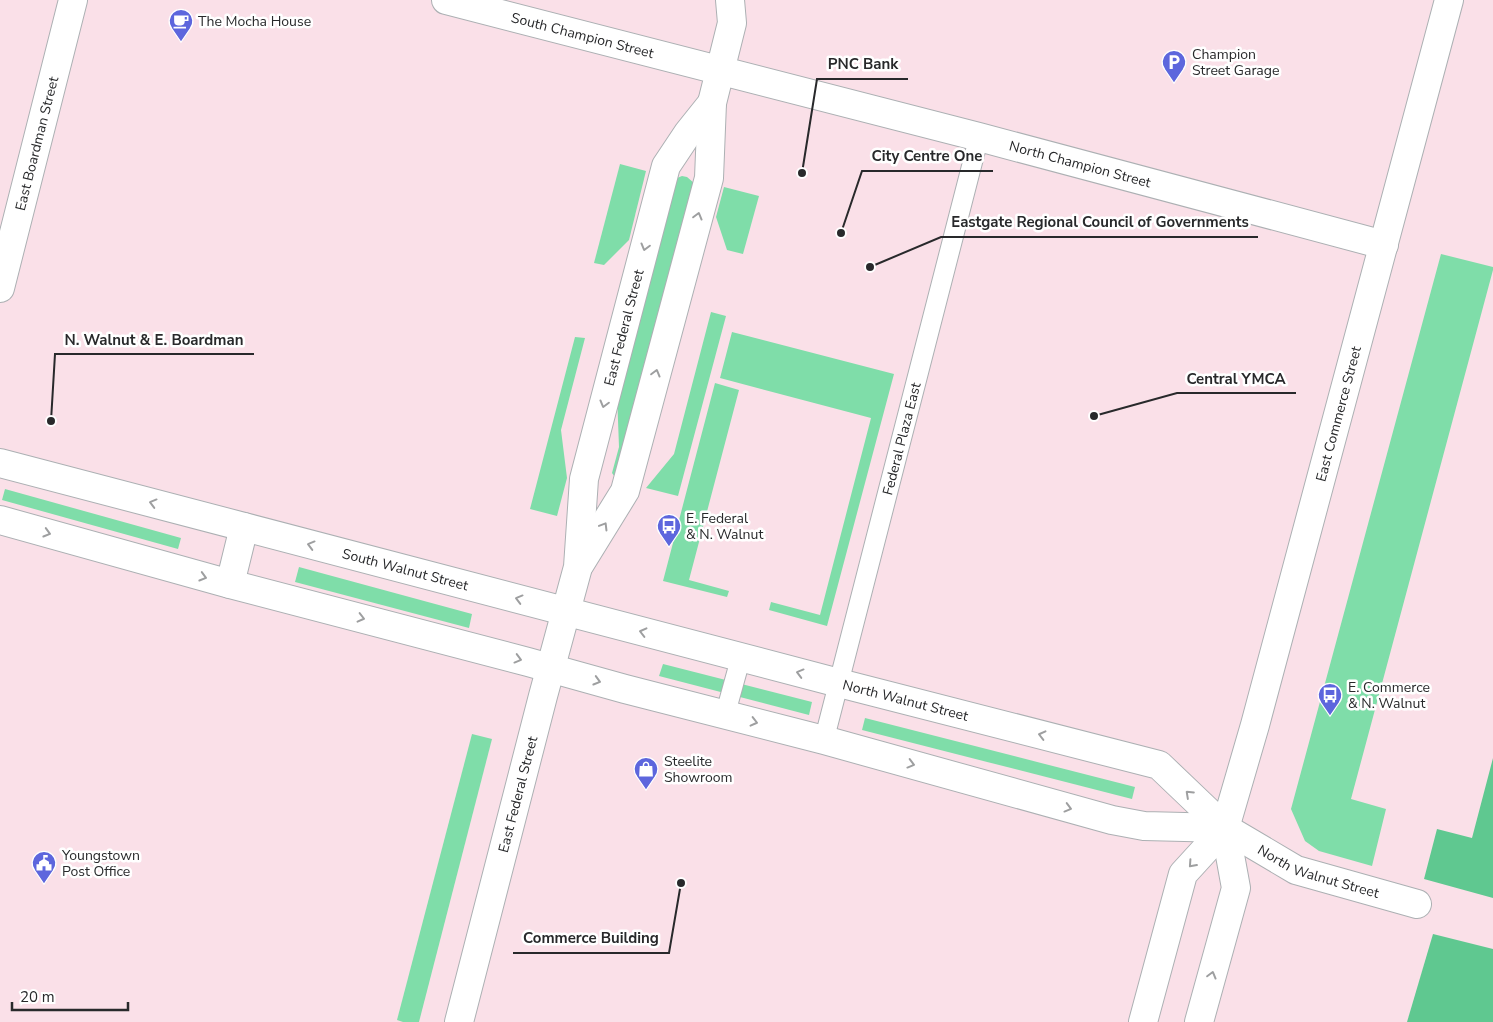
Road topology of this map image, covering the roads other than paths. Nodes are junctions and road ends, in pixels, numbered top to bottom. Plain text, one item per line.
1 (73, 0) edge
2 (446, 0) edge
3 (748, 0) edge
4 (1449, 0) edge
5 (731, 12) edge
6 (719, 70) junction
7 (712, 103) junction
8 (979, 137) junction
9 (1384, 245) junction
10 (0, 288) edge
11 (0, 462) edge
12 (0, 520) edge
13 (244, 527) junction
14 (578, 567) junction
15 (230, 584) junction
16 (566, 611) junction
17 (741, 657) junction
18 (550, 668) junction
19 (838, 683) junction
20 (725, 715) junction
21 (824, 740) junction
22 (1225, 828) junction
23 (1417, 904) dead end
24 (460, 1022) edge
25 (1143, 1022) edge
26 (1199, 1022) edge

1 - 10 street, East Boardman Street
2 - 6 street, South Champion Street
3 - 5 street, East Federal Street
4 - 9 street, East Commerce Street
5 - 6 street, East Federal Street
6 - 7 street, East Federal Street
6 - 8 street, North Champion Street
14 -> 7 street, East Federal Street
7 -> 14 street, East Federal Street
8 - 9 street, North Champion Street
8 - 19 lane, Federal Plaza East
9 - 22 street, East Commerce Street
13 -> 11 street, South Walnut Street
12 -> 15 street
13 - 15 street
16 -> 13 street, South Walnut Street
14 - 16 street, East Federal Street
15 -> 18 street
17 -> 16 street, North Walnut Street
16 - 18 street, East Federal Street
19 -> 17 street, North Walnut Street
17 - 20 lane
18 -> 20 street, North Walnut Street
18 - 24 street, East Federal Street
19 - 21 lane, Federal Plaza East
22 -> 19 street, North Walnut Street
20 -> 21 street, North Walnut Street
21 -> 22 street, North Walnut Street
22 - 23 street, North Walnut Street
22 -> 25 street, East Commerce Street
26 -> 22 street, East Commerce Street

